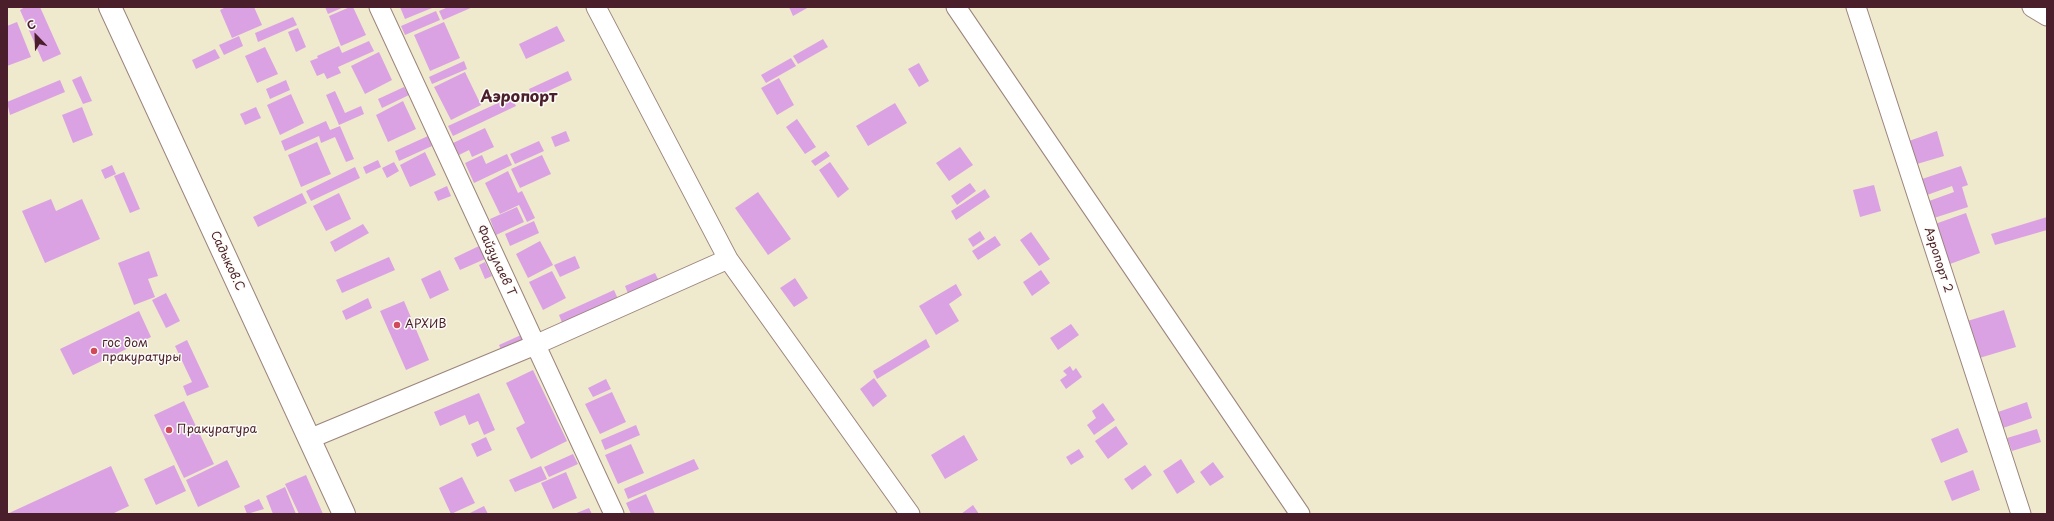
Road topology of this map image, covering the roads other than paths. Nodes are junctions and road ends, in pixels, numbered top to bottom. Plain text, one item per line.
1 (110, 7) edge
2 (379, 7) edge
3 (596, 7) edge
4 (956, 7) edge
5 (1856, 7) edge
6 (2032, 7) edge
7 (2047, 16) edge
8 (728, 259) junction
9 (535, 345) junction
10 (309, 439) junction
11 (344, 514) edge
12 (614, 514) edge
13 (910, 514) edge
14 (1300, 514) edge
15 (2021, 514) edge

1 - 10 main road, Садыков.С
2 - 9 street, Файзулаев Т
3 - 8 street
4 - 14 street
5 - 15 street, Аэропорт 2
6 - 7 street
8 - 9 street
8 - 13 street
9 - 10 street
9 - 12 street, Файзулаев Т
10 - 11 main road, Садыков.С

